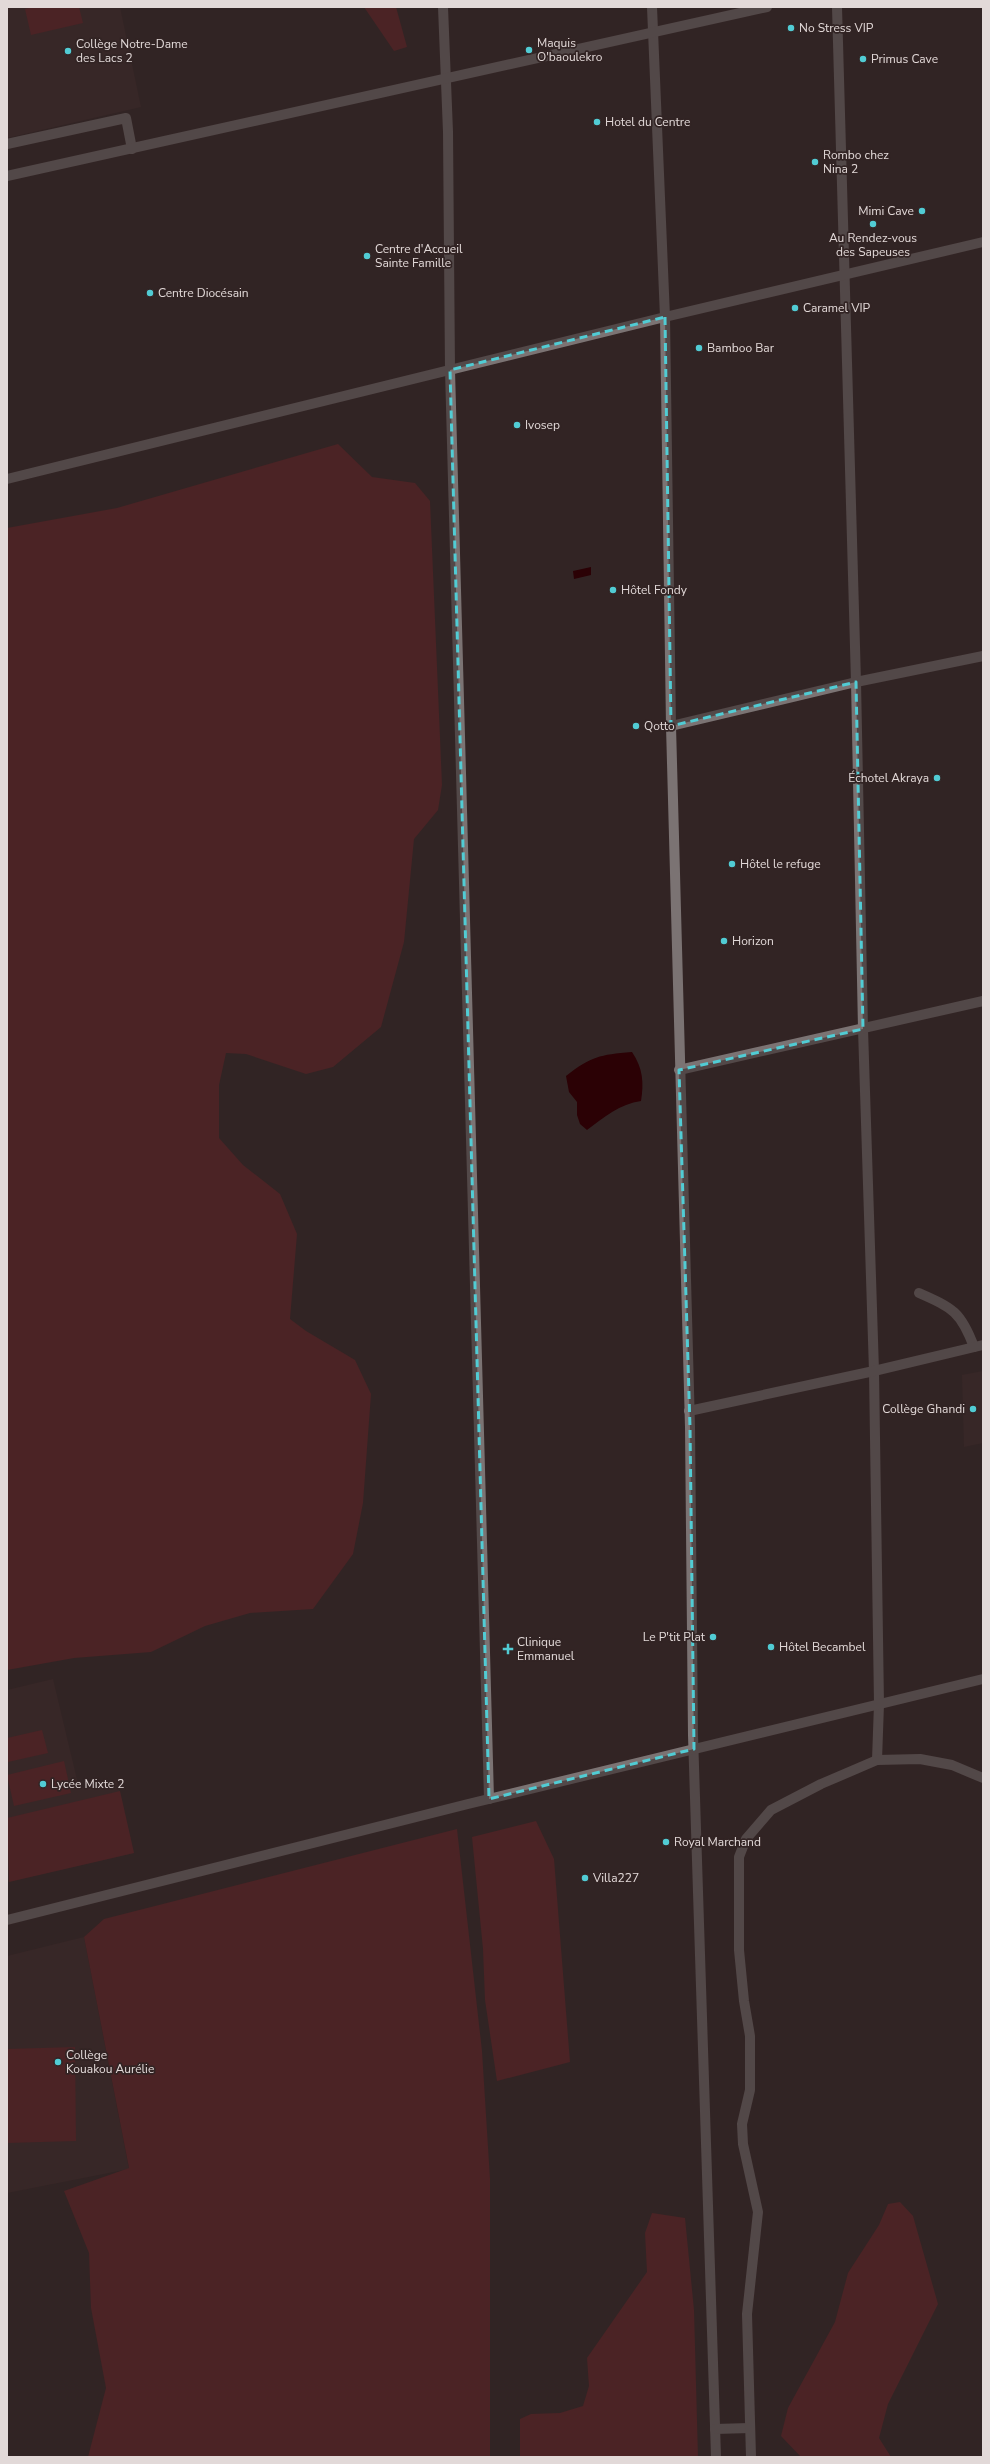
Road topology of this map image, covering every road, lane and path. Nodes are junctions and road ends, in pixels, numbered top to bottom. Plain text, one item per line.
1 (443, 7) edge
2 (652, 7) edge
3 (767, 7) edge
4 (837, 7) edge
5 (652, 31) junction
6 (446, 78) junction
7 (7, 144) edge
8 (132, 149) junction
9 (7, 176) edge
10 (983, 242) edge
11 (845, 274) junction
12 (665, 317) junction
13 (450, 370) junction
14 (7, 479) edge
15 (983, 656) edge
16 (856, 682) junction
17 (671, 726) junction
18 (983, 1001) edge
19 (863, 1029) junction
20 (679, 1070) junction
21 (919, 1293) dead end
22 (978, 1346) edge
23 (874, 1371) junction
24 (689, 1411) junction
25 (983, 1679) edge
26 (879, 1704) junction
27 (694, 1748) junction
28 (877, 1760) junction
29 (983, 1778) edge
30 (489, 1799) junction
31 (7, 1920) edge
32 (750, 2428) junction
33 (715, 2429) junction
34 (716, 2457) edge
35 (751, 2457) edge

1 - 6 street
2 - 5 street
3 - 5 street
4 - 11 street
5 - 6 street
5 - 12 street
6 - 8 street
6 - 13 street
7 - 8 street
8 - 9 street
10 - 11 street
11 - 12 street
11 - 16 street
12 - 13 street
12 - 17 street
13 - 14 street
13 - 30 street
15 - 16 street
16 - 17 street
16 - 19 street
17 - 20 street
18 - 19 street
19 - 20 street
19 - 23 street
20 - 24 street
21 - 22 street
22 - 23 street
23 - 24 street
23 - 26 street
24 - 27 street
25 - 26 street
26 - 27 street
26 - 28 street
27 - 30 street
27 - 33 street
28 - 29 street
28 - 32 street
30 - 31 street
32 - 33 street
32 - 35 street
33 - 34 street

